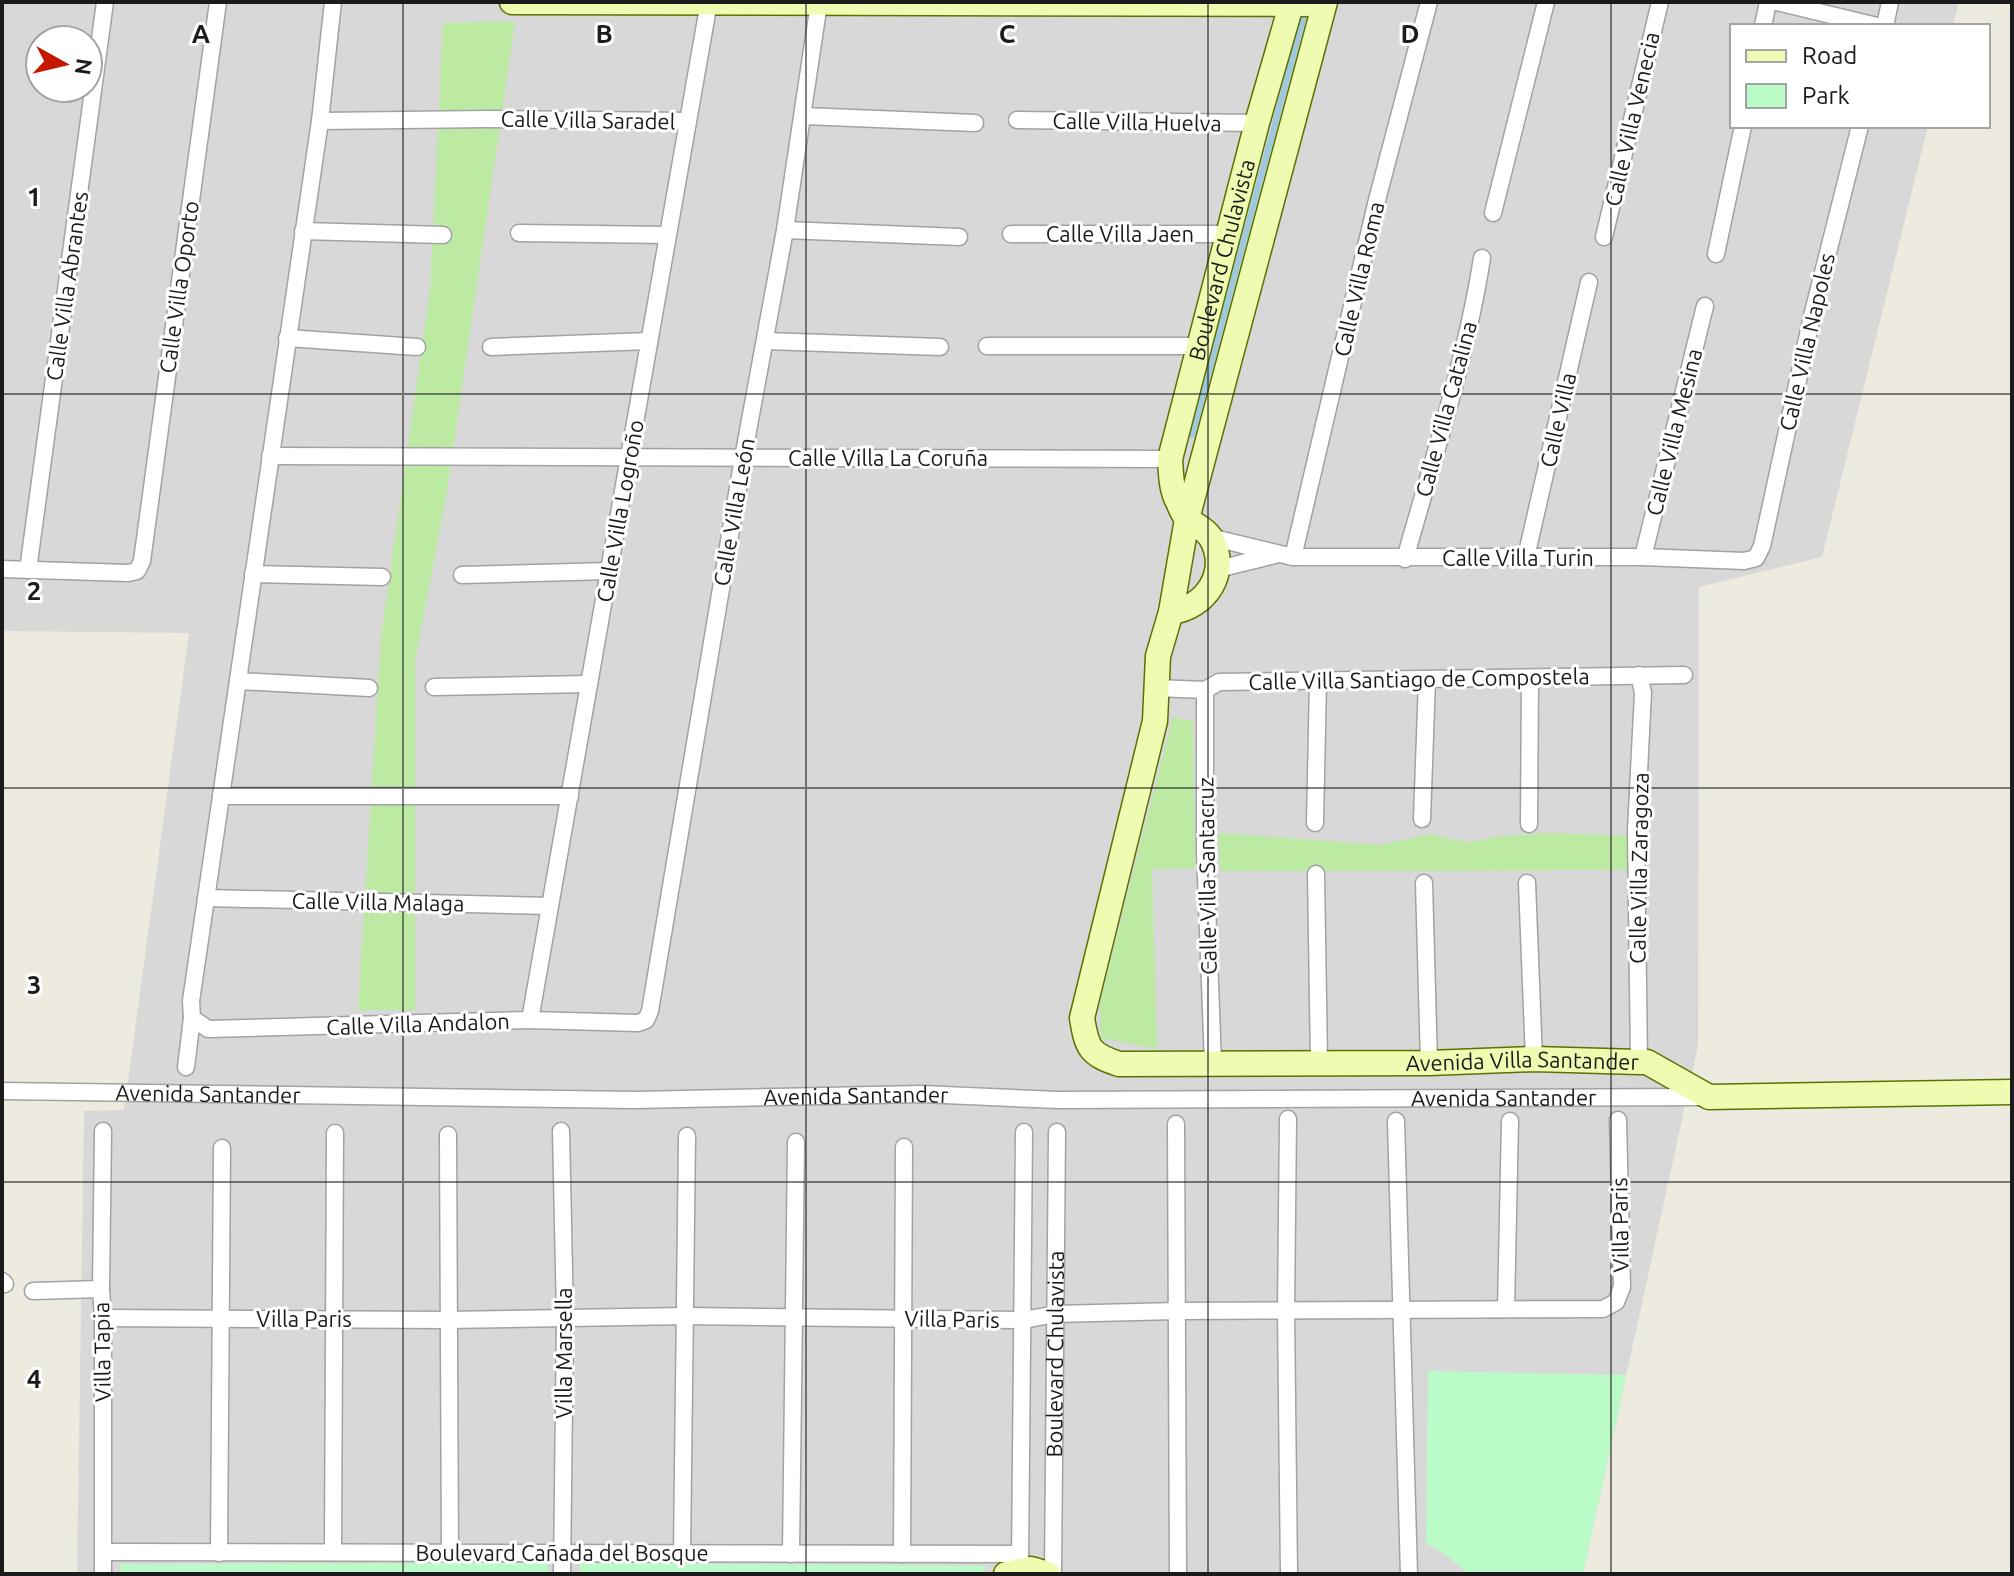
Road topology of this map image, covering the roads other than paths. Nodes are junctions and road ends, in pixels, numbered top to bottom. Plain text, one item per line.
1 (105, 2) edge
2 (218, 2) edge
3 (333, 2) edge
4 (512, 2) edge
5 (709, 2) edge
6 (932, 2) edge
7 (1429, 2) edge
8 (1546, 2) edge
9 (1660, 2) edge
10 (1768, 2) edge
11 (1777, 2) edge
12 (1890, 2) edge
13 (819, 3) edge
14 (1292, 3) edge
15 (1324, 3) edge
16 (1763, 24) edge
17 (1869, 24) edge
18 (1885, 24) edge
19 (804, 116) junction
20 (1017, 120) dead end
21 (320, 121) junction
22 (688, 121) junction
23 (975, 123) dead end
24 (1257, 123) junction
25 (1743, 128) edge
26 (1859, 128) edge
27 (1493, 213) dead end
28 (785, 230) junction
29 (303, 231) junction
30 (519, 233) dead end
31 (1011, 234) dead end
32 (1229, 234) junction
33 (443, 235) dead end
34 (668, 235) junction
35 (959, 237) dead end
36 (1604, 237) dead end
37 (1716, 254) dead end
38 (1482, 258) dead end
39 (1589, 282) dead end
40 (1705, 306) dead end
41 (287, 338) junction
42 (649, 341) junction
43 (766, 341) junction
44 (987, 346) dead end
45 (1199, 346) junction
46 (417, 347) dead end
47 (491, 347) dead end
48 (940, 347) dead end
49 (270, 456) junction
50 (629, 457) junction
51 (743, 458) junction
52 (1170, 459) junction
53 (1187, 519) junction
54 (1210, 537) junction
55 (1286, 556) junction
56 (1526, 557) junction
57 (1643, 557) junction
58 (1756, 558) joint
59 (1405, 559) junction
60 (2, 569) edge
61 (1218, 569) junction
62 (28, 570) junction
63 (609, 571) junction
64 (253, 574) junction
65 (462, 575) dead end
66 (382, 577) dead end
67 (1171, 612) junction
68 (1639, 675) junction
69 (1684, 675) dead end
70 (1530, 678) junction
71 (1427, 680) junction
72 (238, 681) junction
73 (1318, 681) junction
74 (589, 684) junction
75 (434, 687) dead end
76 (369, 688) dead end
77 (1156, 688) junction
78 (1205, 690) junction
79 (221, 796) junction
80 (570, 796) junction
81 (1422, 819) dead end
82 (1315, 823) dead end
83 (1529, 824) dead end
84 (1316, 874) dead end
85 (1424, 883) dead end
86 (1527, 883) dead end
87 (206, 898) junction
88 (550, 906) junction
89 (192, 1018) junction
90 (530, 1020) junction
91 (646, 1020) joint
92 (1534, 1059) junction
93 (1319, 1062) junction
94 (1639, 1062) junction
95 (1213, 1063) junction
96 (1429, 1063) junction
97 (1119, 1064) joint
98 (186, 1067) dead end
99 (2, 1091) edge
100 (2012, 1092) edge
101 (1709, 1097) junction
102 (1288, 1119) dead end
103 (1618, 1120) dead end
104 (1396, 1121) dead end
105 (1510, 1121) dead end
106 (1176, 1124) dead end
107 (103, 1131) dead end
108 (561, 1131) dead end
109 (1024, 1132) dead end
110 (1057, 1132) dead end
111 (335, 1133) dead end
112 (448, 1135) dead end
113 (687, 1136) dead end
114 (796, 1142) dead end
115 (904, 1147) dead end
116 (222, 1148) dead end
117 (101, 1289) junction
118 (33, 1291) dead end
119 (1506, 1309) junction
120 (1400, 1310) junction
121 (1177, 1311) junction
122 (1286, 1311) junction
123 (1055, 1314) junction
124 (686, 1316) junction
125 (565, 1317) junction
126 (103, 1318) junction
127 (794, 1318) junction
128 (222, 1319) junction
129 (335, 1319) junction
130 (903, 1319) junction
131 (447, 1320) junction
132 (1024, 1320) junction
133 (104, 1552) junction
134 (333, 1552) junction
135 (219, 1553) junction
136 (450, 1553) junction
137 (562, 1553) junction
138 (682, 1553) junction
139 (791, 1554) junction
140 (902, 1554) junction
141 (1015, 1566) edge
142 (103, 1574) edge
143 (562, 1574) edge
144 (1050, 1574) edge
145 (1178, 1574) edge
146 (1289, 1574) edge
147 (1409, 1574) edge

1 - 62 street, Calle Villa Abrantes
2 - 62 street, Calle Villa Oporto
3 - 21 street
4 - 5 street
5 - 13 street
5 - 22 street, Calle Villa Logroño
6 - 13 street
6 - 14 street
7 - 55 street, Calle Villa Roma
8 - 27 street
9 - 36 street, Calle Villa Venecia
10 - 16 street
11 - 17 street
12 - 18 street
13 - 19 street, Calle Villa León
14 - 15 street
14 - 24 street, Boulevard Chulavista
15 - 53 street, Boulevard Chulavista
19 - 23 street
19 - 28 street, Calle Villa León
20 - 24 street, Calle Villa Huelva
21 - 22 street, Calle Villa Saradel
21 - 29 street
22 - 34 street, Calle Villa Logroño
24 - 32 street, Boulevard Chulavista
25 - 37 street
26 - 58 street, Calle Villa Napoles
28 - 35 street
28 - 43 street, Calle Villa León
29 - 33 street
29 - 41 street
30 - 34 street
31 - 32 street, Calle Villa Jaen
32 - 45 street, Boulevard Chulavista
34 - 42 street, Calle Villa Logroño
38 - 59 street, Calle Villa Catalina
39 - 56 street, Calle Villa
40 - 57 street, Calle Villa Mesina
41 - 46 street
41 - 49 street
42 - 47 street
42 - 50 street, Calle Villa Logroño
43 - 48 street
43 - 51 street, Calle Villa León
44 - 45 street
45 - 52 street, Boulevard Chulavista
49 - 50 street, Calle Villa La Coruña
49 - 64 street
50 - 51 street, Calle Villa La Coruña
50 - 63 street, Calle Villa Logroño
51 - 52 street, Calle Villa La Coruña
51 - 91 street, Calle Villa León
52 - 53 street, Boulevard Chulavista
53 - 54 street, Boulevard Chulavista
53 - 67 street, Boulevard Chulavista
54 - 55 street, Calle Villa Turin
54 - 61 street
55 - 59 street, Calle Villa Turin
55 - 61 street, Calle Villa Turin
56 - 57 street, Calle Villa Turin
56 - 59 street, Calle Villa Turin
57 - 58 street, Calle Villa Turin
60 - 62 street
61 - 67 street
63 - 65 street
63 - 74 street, Calle Villa Logroño
64 - 66 street
64 - 72 street
67 - 77 street, Boulevard Chulavista
68 - 69 street, Calle Villa Santiago de Compostela
68 - 70 street, Calle Villa Santiago de Compostela
68 - 94 street, Calle Villa Zaragoza
70 - 71 street, Calle Villa Santiago de Compostela
70 - 83 street
71 - 73 street, Calle Villa Santiago de Compostela
71 - 81 street
72 - 76 street
72 - 79 street
73 - 78 street, Calle Villa Santiago de Compostela
73 - 82 street
74 - 75 street
74 - 80 street, Calle Villa Logroño
77 - 78 street, Calle Villa Santiago de Compostela
77 - 97 street, Boulevard Chulavista
78 - 95 street, Calle Villa Santacruz
79 - 80 street
79 - 87 street
80 - 88 street, Calle Villa Logroño
84 - 93 street
85 - 96 street
86 - 92 street
87 - 88 street, Calle Villa Malaga
87 - 89 street
88 - 90 street, Calle Villa Logroño
89 - 90 street, Calle Villa Andalon
89 - 98 street
90 - 91 street, Calle Villa Andalon
92 - 94 street, Avenida Villa Santander
92 - 96 street, Avenida Villa Santander
93 - 95 street, Avenida Villa Santander
93 - 96 street, Avenida Villa Santander
94 - 101 street, Avenida Villa Santander
95 - 97 street, Avenida Villa Santander
99 - 101 street, Avenida Santander
100 - 101 street
102 - 122 street
103 - 119 street, Villa Paris
104 - 120 street
105 - 119 street
106 - 121 street
107 - 117 street, Villa Tapia
108 - 125 street, Villa Marsella
109 - 132 street, Boulevard Chulavista
110 - 123 street, Boulevard Chulavista
111 - 129 street
112 - 131 street
113 - 124 street
114 - 127 street
115 - 130 street
116 - 128 street
117 - 118 street
117 - 126 street, Villa Tapia
119 - 120 street, Villa Paris
120 - 122 street, Villa Paris
120 - 147 street
121 - 122 street, Villa Paris
121 - 123 street, Villa Paris
121 - 145 street
122 - 146 street
123 - 132 street, Villa Paris
123 - 144 street, Boulevard Chulavista
124 - 125 street, Villa Paris
124 - 127 street, Villa Paris
124 - 138 street
125 - 131 street, Villa Paris
125 - 137 street, Villa Marsella
126 - 128 street, Villa Paris
126 - 133 street, Villa Tapia
127 - 130 street, Villa Paris
127 - 139 street
128 - 129 street, Villa Paris
128 - 135 street
129 - 131 street, Villa Paris
129 - 134 street
130 - 132 street, Villa Paris
130 - 140 street
131 - 136 street
132 - 141 street, Boulevard Chulavista
133 - 135 street, Boulevard Cañada del Bosque
133 - 142 street, Villa Tapia
134 - 135 street, Boulevard Cañada del Bosque
134 - 136 street, Boulevard Cañada del Bosque
136 - 137 street, Boulevard Cañada del Bosque
137 - 138 street, Boulevard Cañada del Bosque
137 - 143 street, Villa Marsella
138 - 139 street, Boulevard Cañada del Bosque
139 - 140 street, Boulevard Cañada del Bosque
140 - 141 street, Boulevard Cañada del Bosque
141 - 144 street, Boulevard Chulavista

